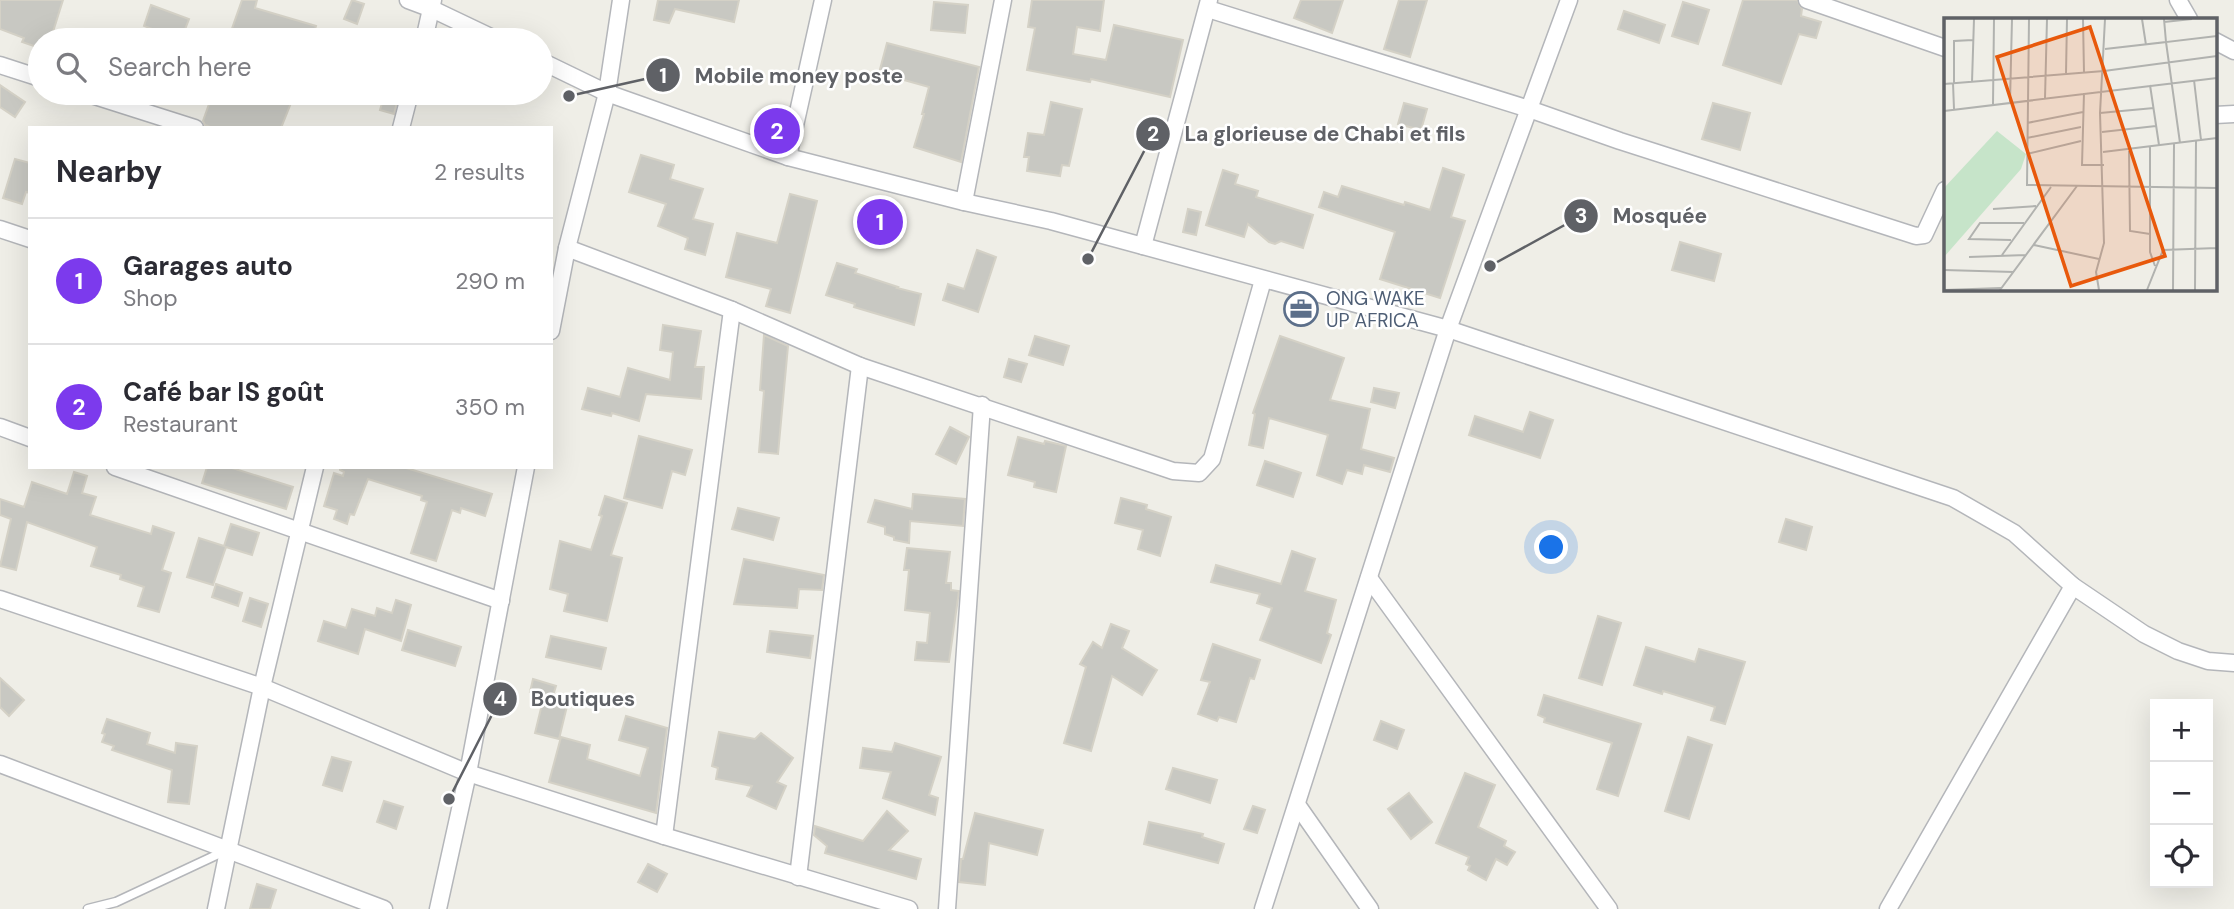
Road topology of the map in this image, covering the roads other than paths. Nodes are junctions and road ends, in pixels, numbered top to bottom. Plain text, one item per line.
1 (408, 0) edge
2 (621, 0) edge
3 (822, 0) edge
4 (1003, 0) edge
5 (1569, 0) edge
6 (1807, 0) edge
7 (2178, 0) edge
8 (433, 4) edge
9 (1208, 4) edge
10 (2188, 18) edge
11 (427, 28) edge
12 (476, 28) edge
13 (2216, 42) edge
14 (1944, 48) edge
15 (2234, 51) edge
16 (0, 65) edge
17 (553, 67) edge
18 (28, 74) edge
19 (607, 93) junction
20 (123, 105) edge
21 (407, 105) edge
22 (1529, 109) junction
23 (2234, 114) edge
24 (2216, 115) edge
25 (189, 126) edge
26 (402, 126) edge
27 (788, 157) junction
28 (1944, 192) edge
29 (964, 202) junction
30 (0, 229) edge
31 (28, 238) edge
32 (1143, 246) junction
33 (567, 248) junction
34 (1263, 280) junction
35 (732, 310) junction
36 (553, 321) edge
37 (1448, 330) junction
38 (860, 366) junction
39 (982, 405) junction
40 (0, 427) edge
41 (28, 437) edge
42 (121, 469) edge
43 (314, 469) edge
44 (526, 469) edge
45 (299, 531) junction
46 (1369, 578) junction
47 (2073, 586) junction
48 (0, 599) edge
49 (500, 601) junction
50 (2234, 663) edge
51 (262, 687) junction
52 (0, 764) edge
53 (468, 773) junction
54 (1298, 806) junction
55 (664, 836) junction
56 (228, 850) junction
57 (798, 877) junction
58 (88, 909) edge
59 (216, 909) edge
60 (384, 909) edge
61 (438, 909) edge
62 (909, 909) edge
63 (947, 909) edge
64 (1263, 909) edge
65 (1370, 909) edge
66 (1609, 909) edge
67 (1888, 909) edge

1 - 8 street
2 - 19 street
3 - 27 street
4 - 29 street
5 - 22 street
6 - 14 street
7 - 10 street
8 - 11 street
8 - 12 street
9 - 22 street
9 - 32 street
13 - 15 street
16 - 18 street
17 - 19 street
19 - 27 street
19 - 33 street
20 - 25 street
21 - 26 street
22 - 28 street
22 - 37 street
23 - 24 street
27 - 29 street
29 - 32 street
30 - 31 street
32 - 34 street
33 - 35 street
33 - 36 street
34 - 37 street
34 - 39 street
35 - 38 street
35 - 55 street
37 - 46 street
37 - 47 street
38 - 39 street
38 - 57 street
39 - 63 street
40 - 41 street
42 - 45 street
43 - 45 street
44 - 49 street
45 - 49 street
45 - 51 street
46 - 54 street
46 - 66 street
47 - 50 street
47 - 67 street
48 - 51 street
49 - 53 street
51 - 53 street
51 - 56 street
52 - 56 street
53 - 55 street
53 - 61 street
54 - 64 street
54 - 65 street
55 - 57 street
56 - 58 lane
56 - 59 street
56 - 60 street
57 - 62 street

